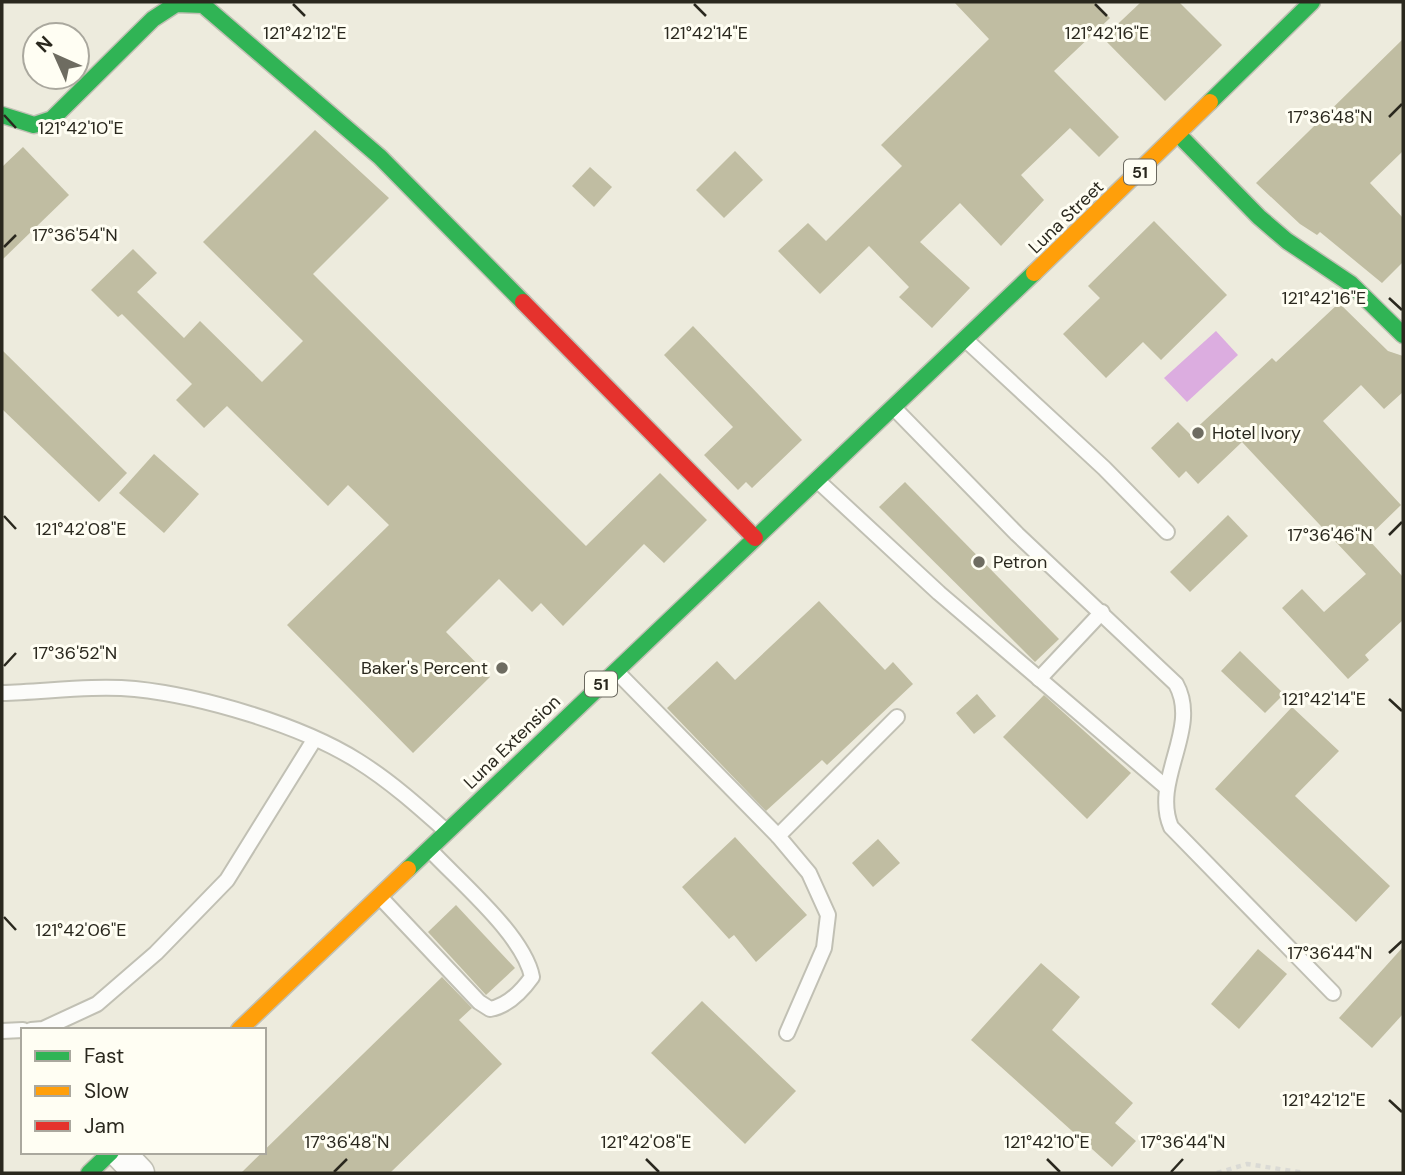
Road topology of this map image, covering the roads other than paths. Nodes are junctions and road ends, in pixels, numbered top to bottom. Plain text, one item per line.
1 (1312, 2) edge
2 (2, 116) edge
3 (1178, 134) junction
4 (1403, 335) edge
5 (966, 340) junction
6 (894, 408) junction
7 (817, 480) junction
8 (1167, 532) dead end
9 (755, 538) junction
10 (1102, 612) junction
11 (615, 670) junction
12 (1039, 679) junction
13 (2, 693) edge
14 (897, 717) dead end
15 (314, 740) junction
16 (1167, 788) junction
17 (446, 831) junction
18 (778, 836) junction
19 (428, 848) junction
20 (379, 896) junction
21 (1333, 993) dead end
22 (45, 1028) edge
23 (241, 1028) edge
24 (21, 1030) edge
25 (2, 1031) edge
26 (787, 1033) dead end
27 (109, 1154) edge
28 (121, 1154) edge
29 (89, 1173) edge
30 (139, 1173) edge

1 - 3 main road, Luna Street / 51
2 - 9 main road
3 - 4 main road
3 - 5 main road, Luna Street / 51
5 - 6 main road, Luna Extension / 51
5 - 8 lane
6 - 7 main road, Luna Extension / 51
6 - 10 lane
7 - 9 main road, Luna Extension / 51
7 - 12 lane
9 - 11 main road, Luna Extension / 51
10 - 12 lane
10 - 16 lane
11 - 17 main road, Luna Extension / 51
11 - 18 lane
12 - 16 lane
13 - 15 lane
14 - 18 lane
15 - 17 lane
15 - 22 lane
16 - 21 lane
17 - 19 main road, Luna Extension / 51
18 - 26 lane
19 - 20 main road, Luna Extension / 51
19 - 20 lane
20 - 23 main road, Luna Extension / 51
24 - 25 lane
27 - 29 main road
28 - 30 street

